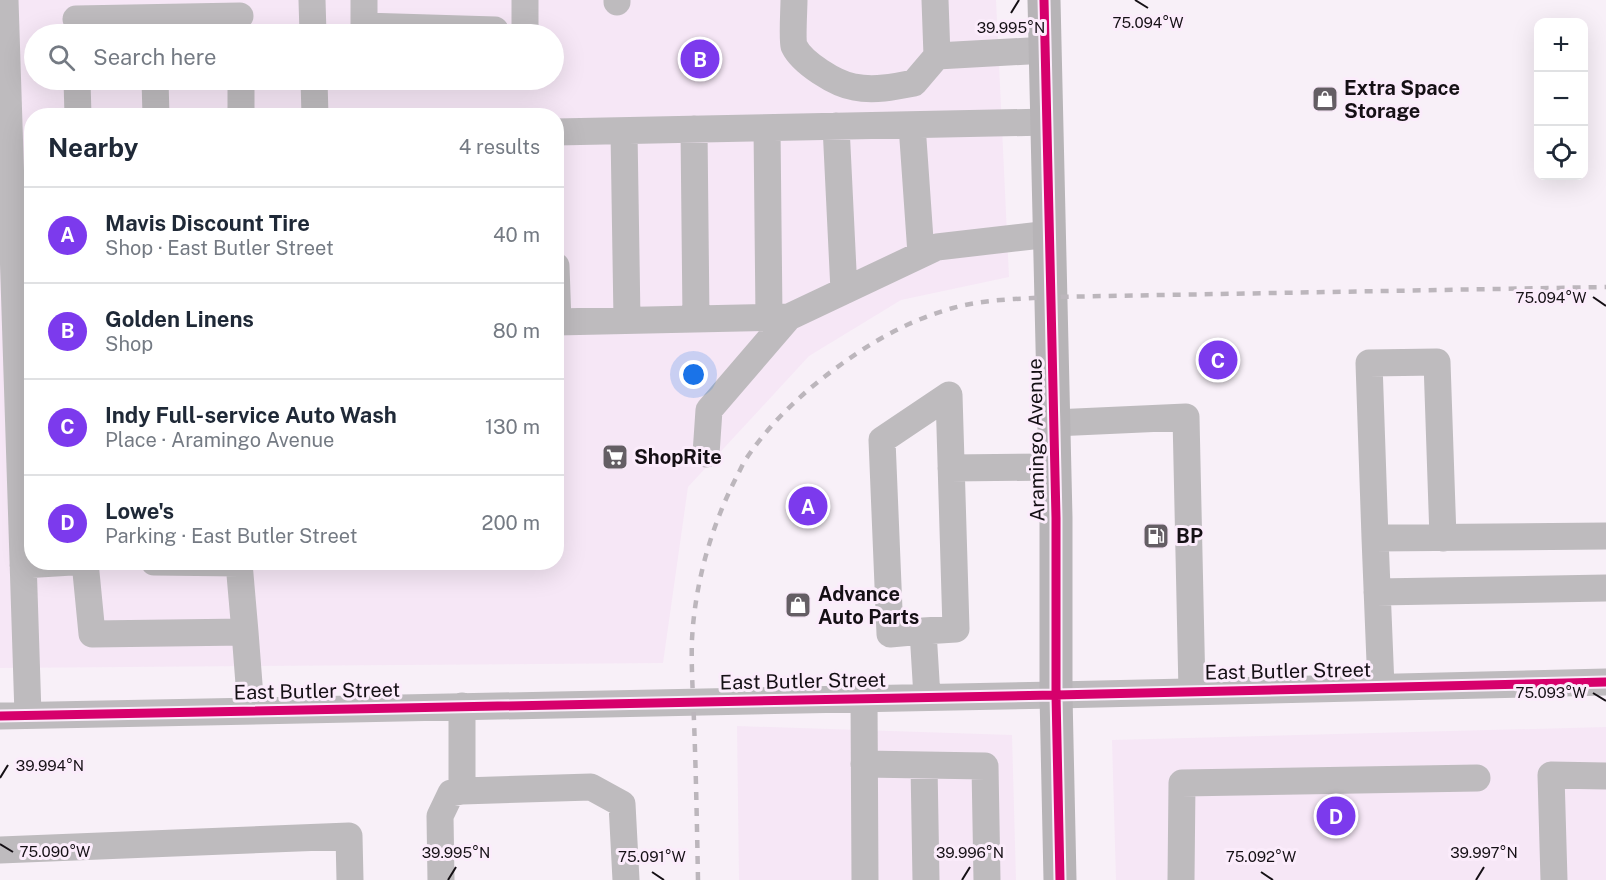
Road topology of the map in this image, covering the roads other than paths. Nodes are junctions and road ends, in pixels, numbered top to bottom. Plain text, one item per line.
1 (5, 0) edge
2 (312, 0) edge
3 (364, 0) edge
4 (525, 0) edge
5 (794, 0) edge
6 (935, 0) edge
7 (1044, 0) edge
8 (240, 17) edge
9 (76, 18) edge
10 (134, 24) edge
11 (172, 24) edge
12 (313, 24) edge
13 (364, 24) edge
14 (525, 24) edge
15 (1046, 50) junction
16 (937, 56) junction
17 (3, 69) edge
18 (77, 90) edge
19 (155, 90) edge
20 (241, 90) edge
21 (314, 90) edge
22 (78, 108) edge
23 (156, 108) edge
24 (241, 108) edge
25 (315, 108) edge
26 (1047, 122) junction
27 (912, 125) junction
28 (836, 126) junction
29 (767, 128) junction
30 (694, 129) junction
31 (624, 131) junction
32 (564, 132) edge
33 (14, 143) edge
34 (6, 228) edge
35 (1050, 234) junction
36 (921, 254) junction
37 (844, 291) junction
38 (7, 299) edge
39 (779, 317) junction
40 (696, 319) junction
41 (627, 321) junction
42 (564, 322) edge
43 (23, 335) edge
44 (8, 367) edge
45 (1054, 423) junction
46 (10, 447) edge
47 (706, 454) dead end
48 (1055, 467) junction
49 (951, 468) junction
50 (11, 519) edge
51 (1606, 536) edge
52 (1375, 538) junction
53 (1443, 538) junction
54 (23, 565) joint
55 (86, 570) edge
56 (240, 570) edge
57 (1606, 588) edge
58 (1377, 592) junction
59 (12, 598) edge
60 (923, 631) junction
61 (245, 632) junction
62 (1606, 682) edge
63 (1382, 687) junction
64 (1192, 691) junction
65 (1056, 695) junction
66 (927, 697) junction
67 (864, 698) junction
68 (462, 706) junction
69 (251, 710) junction
70 (27, 715) junction
71 (0, 716) edge
72 (864, 764) junction
73 (924, 765) junction
74 (1606, 776) edge
75 (1477, 778) dead end
76 (462, 791) junction
77 (0, 850) edge
78 (350, 880) edge
79 (441, 880) edge
80 (626, 880) edge
81 (865, 880) edge
82 (926, 880) edge
83 (987, 880) edge
84 (1060, 880) edge
85 (1181, 880) edge
86 (1554, 880) edge

1 - 17 street
2 - 12 street
3 - 13 street
4 - 14 street
5 - 16 street
6 - 16 street
7 - 15 main road, Aramingo Avenue
8 - 11 street
9 - 10 street
15 - 16 street
15 - 26 main road, Aramingo Avenue
17 - 33 street
18 - 22 street
19 - 23 street
20 - 24 street
21 - 25 street
26 - 27 street
26 - 35 main road, Aramingo Avenue
27 - 28 street
27 - 36 street
28 - 29 street
28 - 37 street
29 - 30 street
29 - 39 street
30 - 31 street
30 - 40 street
31 - 32 street
31 - 41 street
33 - 34 street
34 - 38 street
35 - 36 street
35 - 45 main road, Aramingo Avenue
36 - 37 street
37 - 39 street
38 - 43 street
39 - 40 street
39 - 47 street
40 - 41 street
41 - 42 street
43 - 44 street
44 - 46 street
45 - 48 main road, Aramingo Avenue
45 - 64 street
46 - 50 street
48 - 49 street
48 - 65 main road, Aramingo Avenue
49 - 60 street
49 - 60 street
50 - 54 street
51 - 53 street
52 - 53 street
52 - 53 street
52 - 58 street
54 - 59 street
55 - 61 street
56 - 61 street
57 - 58 street
58 - 63 street
59 - 70 street
60 - 66 street
61 - 69 street
62 - 63 street, East Butler Street
63 - 64 street, East Butler Street
64 - 65 street, East Butler Street
65 - 66 street, East Butler Street
65 - 84 main road, Aramingo Avenue
66 - 67 street, East Butler Street
67 - 68 street, East Butler Street
67 - 72 street
68 - 69 street, East Butler Street
68 - 76 street
69 - 70 street, East Butler Street
70 - 71 street, East Butler Street
72 - 73 street
72 - 81 street
73 - 82 street
73 - 83 street
74 - 86 street
75 - 85 street
76 - 79 street
76 - 80 street
77 - 78 street

